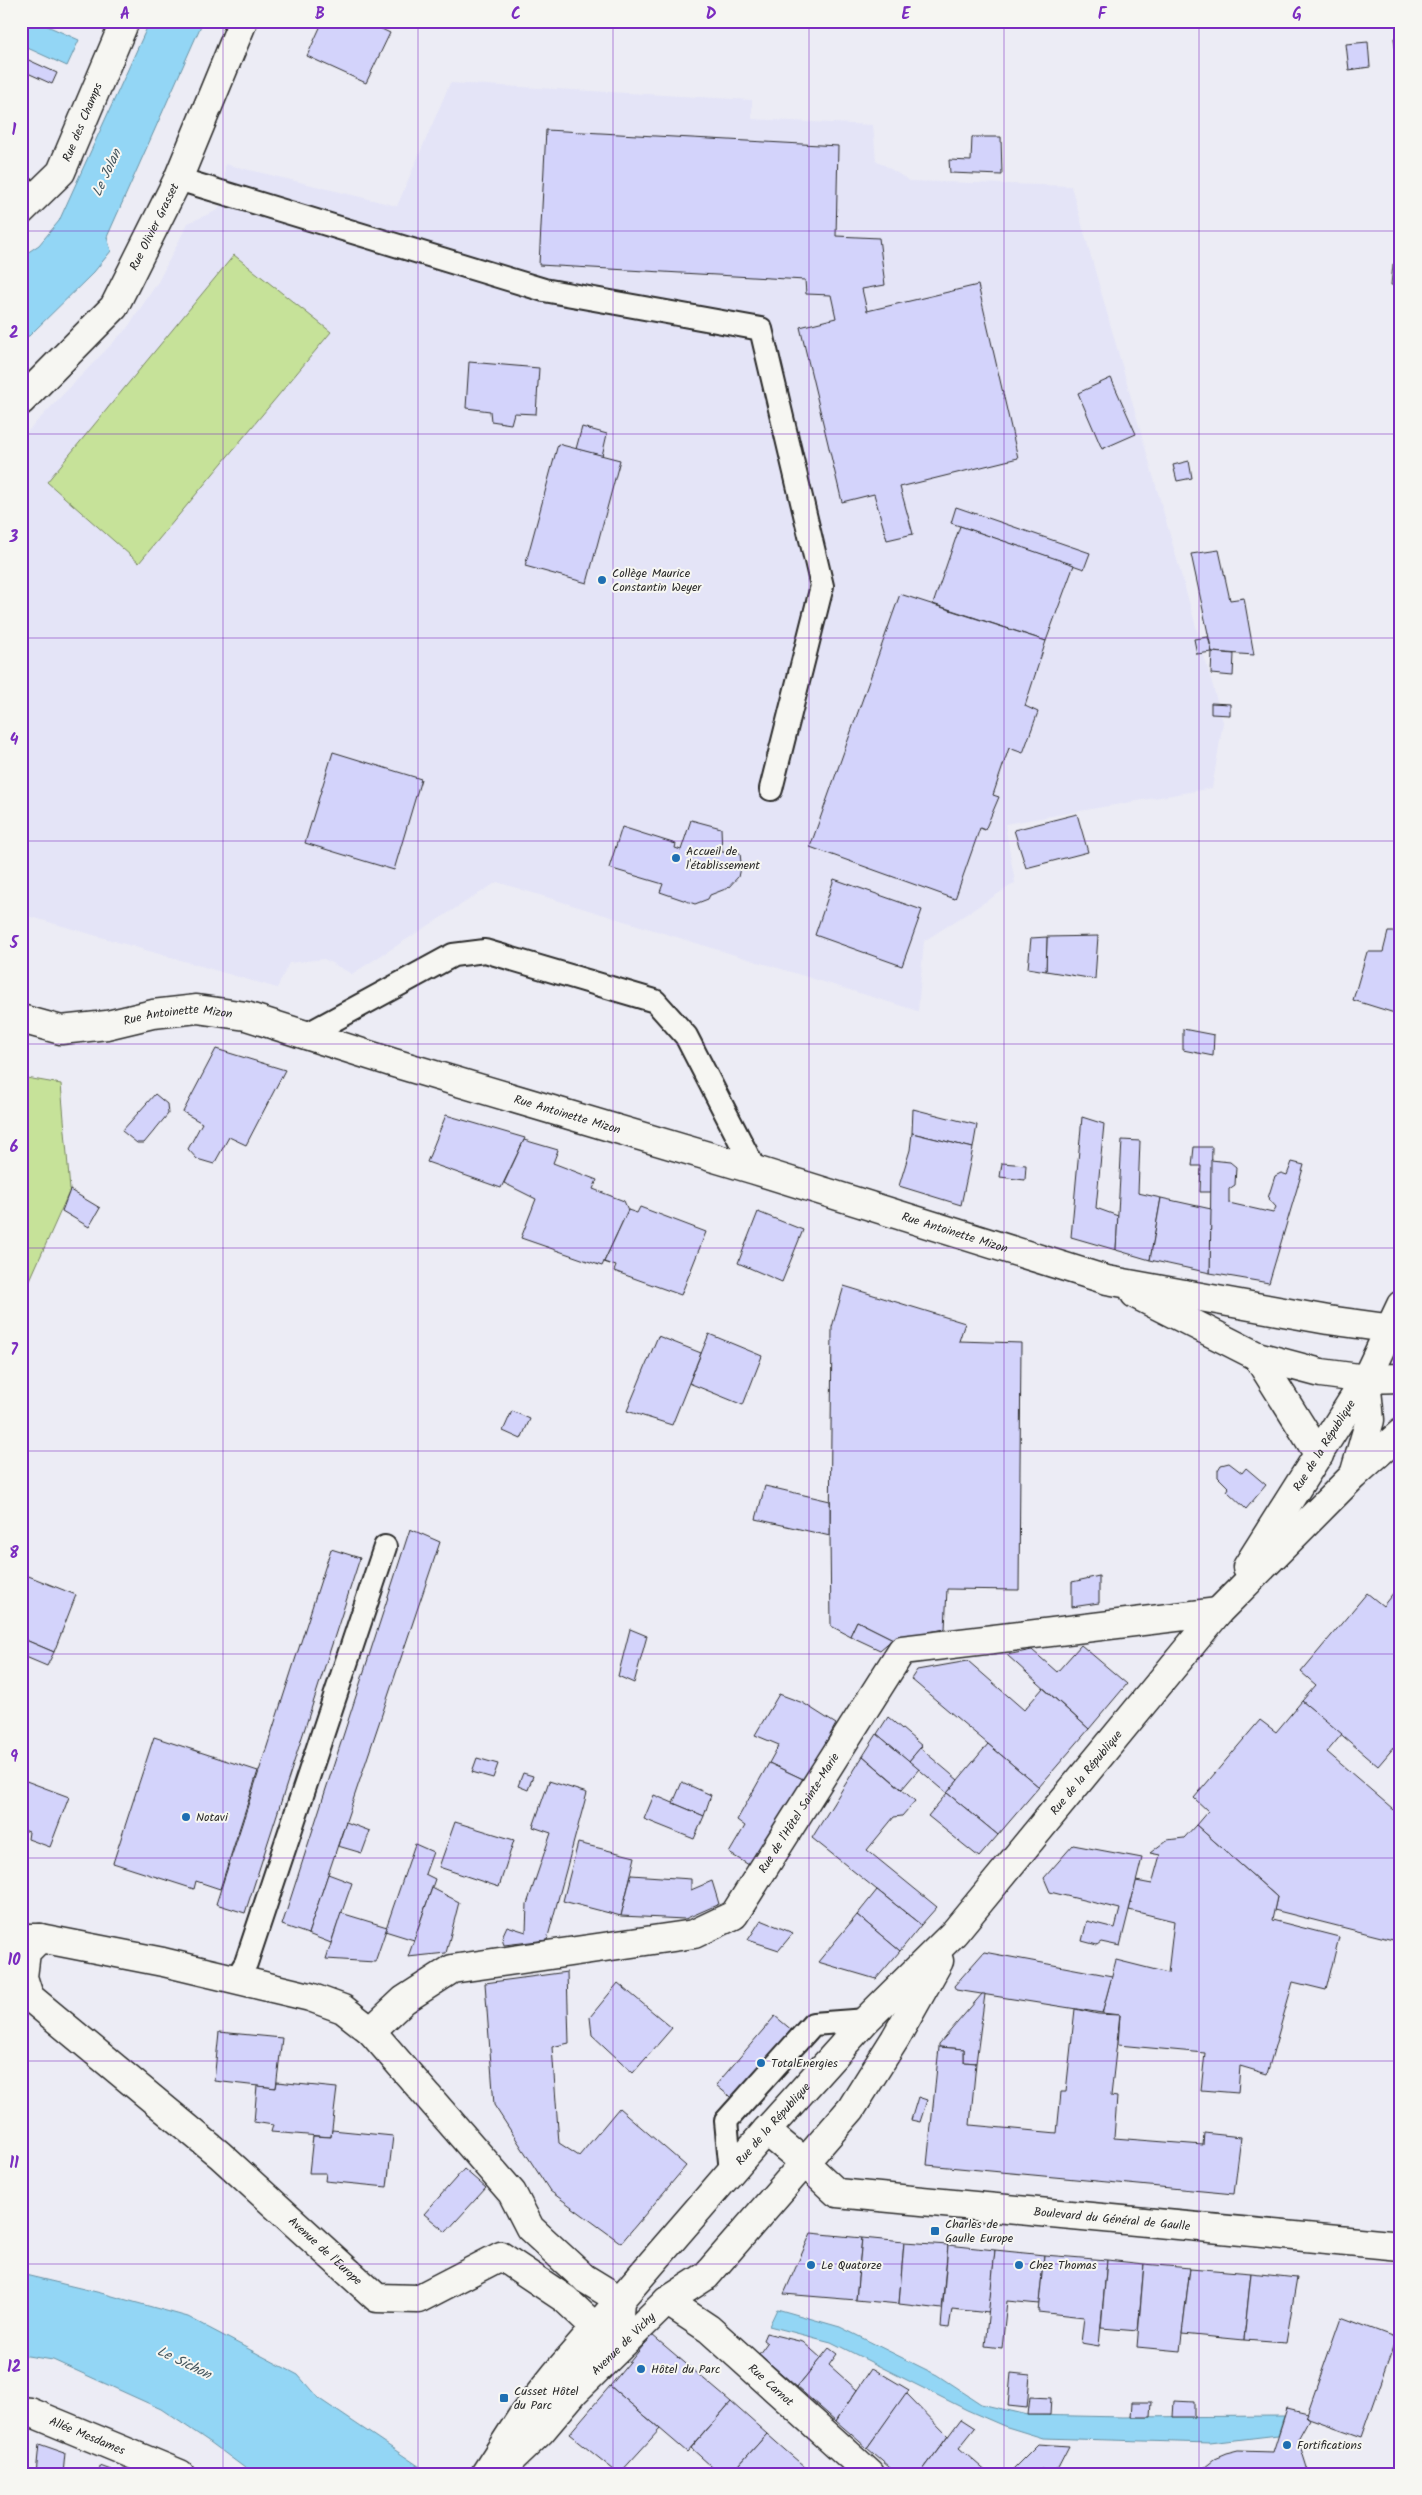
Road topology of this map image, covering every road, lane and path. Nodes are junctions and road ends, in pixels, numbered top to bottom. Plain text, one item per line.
1 (125, 21) edge
2 (243, 21) edge
3 (178, 179) junction
4 (21, 212) edge
5 (21, 401) edge
6 (771, 789) dead end
7 (21, 1019) edge
8 (306, 1035) junction
9 (756, 1170) junction
10 (1107, 1280) junction
11 (1398, 1321) edge
12 (1257, 1356) junction
13 (1401, 1363) edge
14 (1401, 1378) edge
15 (1366, 1379) junction
16 (1401, 1433) edge
17 (1319, 1455) junction
18 (1354, 1475) junction
19 (385, 1547) dead end
20 (1218, 1612) junction
21 (954, 1933) junction
22 (31, 1938) edge
23 (236, 1979) junction
24 (25, 1993) edge
25 (866, 2020) junction
26 (371, 2031) junction
27 (766, 2131) junction
28 (804, 2163) junction
29 (731, 2172) junction
30 (530, 2228) junction
31 (1401, 2246) edge
32 (501, 2256) junction
33 (667, 2301) junction
34 (612, 2314) junction
35 (574, 2392) junction
36 (21, 2411) edge
37 (180, 2474) edge
38 (485, 2474) edge
39 (497, 2474) edge
40 (870, 2474) edge

1 - 4 main road, Rue des Champs
2 - 3 main road, Rue Olivier Grasset
3 - 5 main road, Rue Olivier Grasset
3 - 6 lane
7 - 8 main road, Rue Antoinette Mizon
8 - 9 main road, Rue Antoinette Mizon
8 - 9 lane
9 - 10 main road, Rue Antoinette Mizon
10 - 11 main road, Rue Antoinette Mizon
10 - 12 main road, Rue Antoinette Mizon
11 - 15 main road, Rue de la République
12 - 15 main road, Rue Antoinette Mizon
12 - 17 main road
13 - 15 main road
14 - 15 main road, Rue Antoinette Mizon
15 - 17 main road, Rue de la République
15 - 18 main road
16 - 18 main road, Rue de la République
17 - 20 main road, Rue de la République
18 - 20 main road, Rue de la République
19 - 23 lane
20 - 21 main road, Rue de la République
20 - 26 main road, Rue de l'Hôtel Sainte-Marie
21 - 25 main road, Rue de la République
21 - 28 main road, Rue de la République
22 - 23 main road
22 - 24 main road
23 - 26 main road
24 - 32 main road, Avenue de l'Europe
25 - 27 main road, Rue de la République
25 - 29 lane
26 - 30 main road
27 - 28 main road, Boulevard du Général de Gaulle
27 - 29 main road, Rue de la République
28 - 31 main road, Boulevard du Général de Gaulle
28 - 33 main road, Rue de la République
29 - 34 main road, Rue de la République
30 - 32 main road, Avenue de l'Europe
30 - 34 main road
32 - 34 main road
33 - 34 main road
33 - 35 main road, Avenue de Vichy
33 - 40 main road, Rue Carnot
34 - 35 main road
34 - 38 main road
35 - 39 main road, Avenue de Vichy
36 - 37 main road, Allée Mesdames

